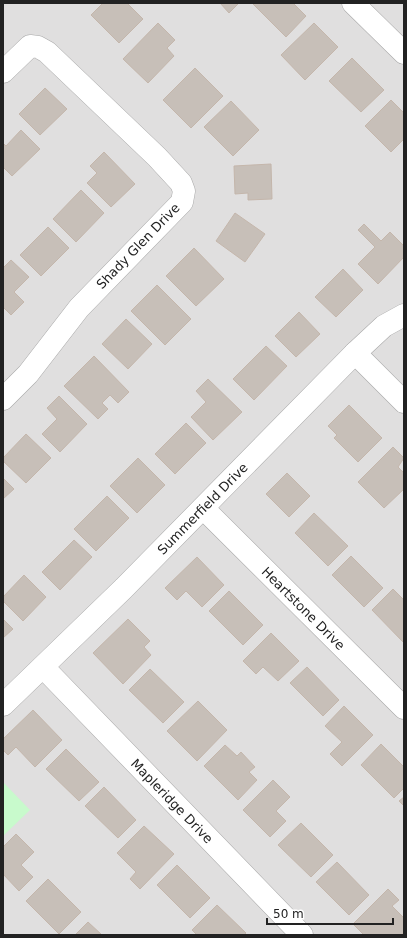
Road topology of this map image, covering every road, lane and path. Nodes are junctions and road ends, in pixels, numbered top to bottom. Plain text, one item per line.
1 (353, 3) edge
2 (400, 42) edge
3 (3, 72) edge
4 (404, 315) edge
5 (355, 353) junction
6 (3, 399) edge
7 (404, 402) edge
8 (203, 508) junction
9 (43, 667) junction
10 (3, 705) edge
11 (404, 708) edge
12 (302, 935) edge

1 - 2 street
3 - 6 street, Shady Glen Drive
4 - 5 street, Summerfield Drive
5 - 7 street
5 - 8 street, Summerfield Drive
8 - 9 street, Summerfield Drive
8 - 11 street, Heartstone Drive
9 - 10 street, Summerfield Drive
9 - 12 street, Mapleridge Drive

